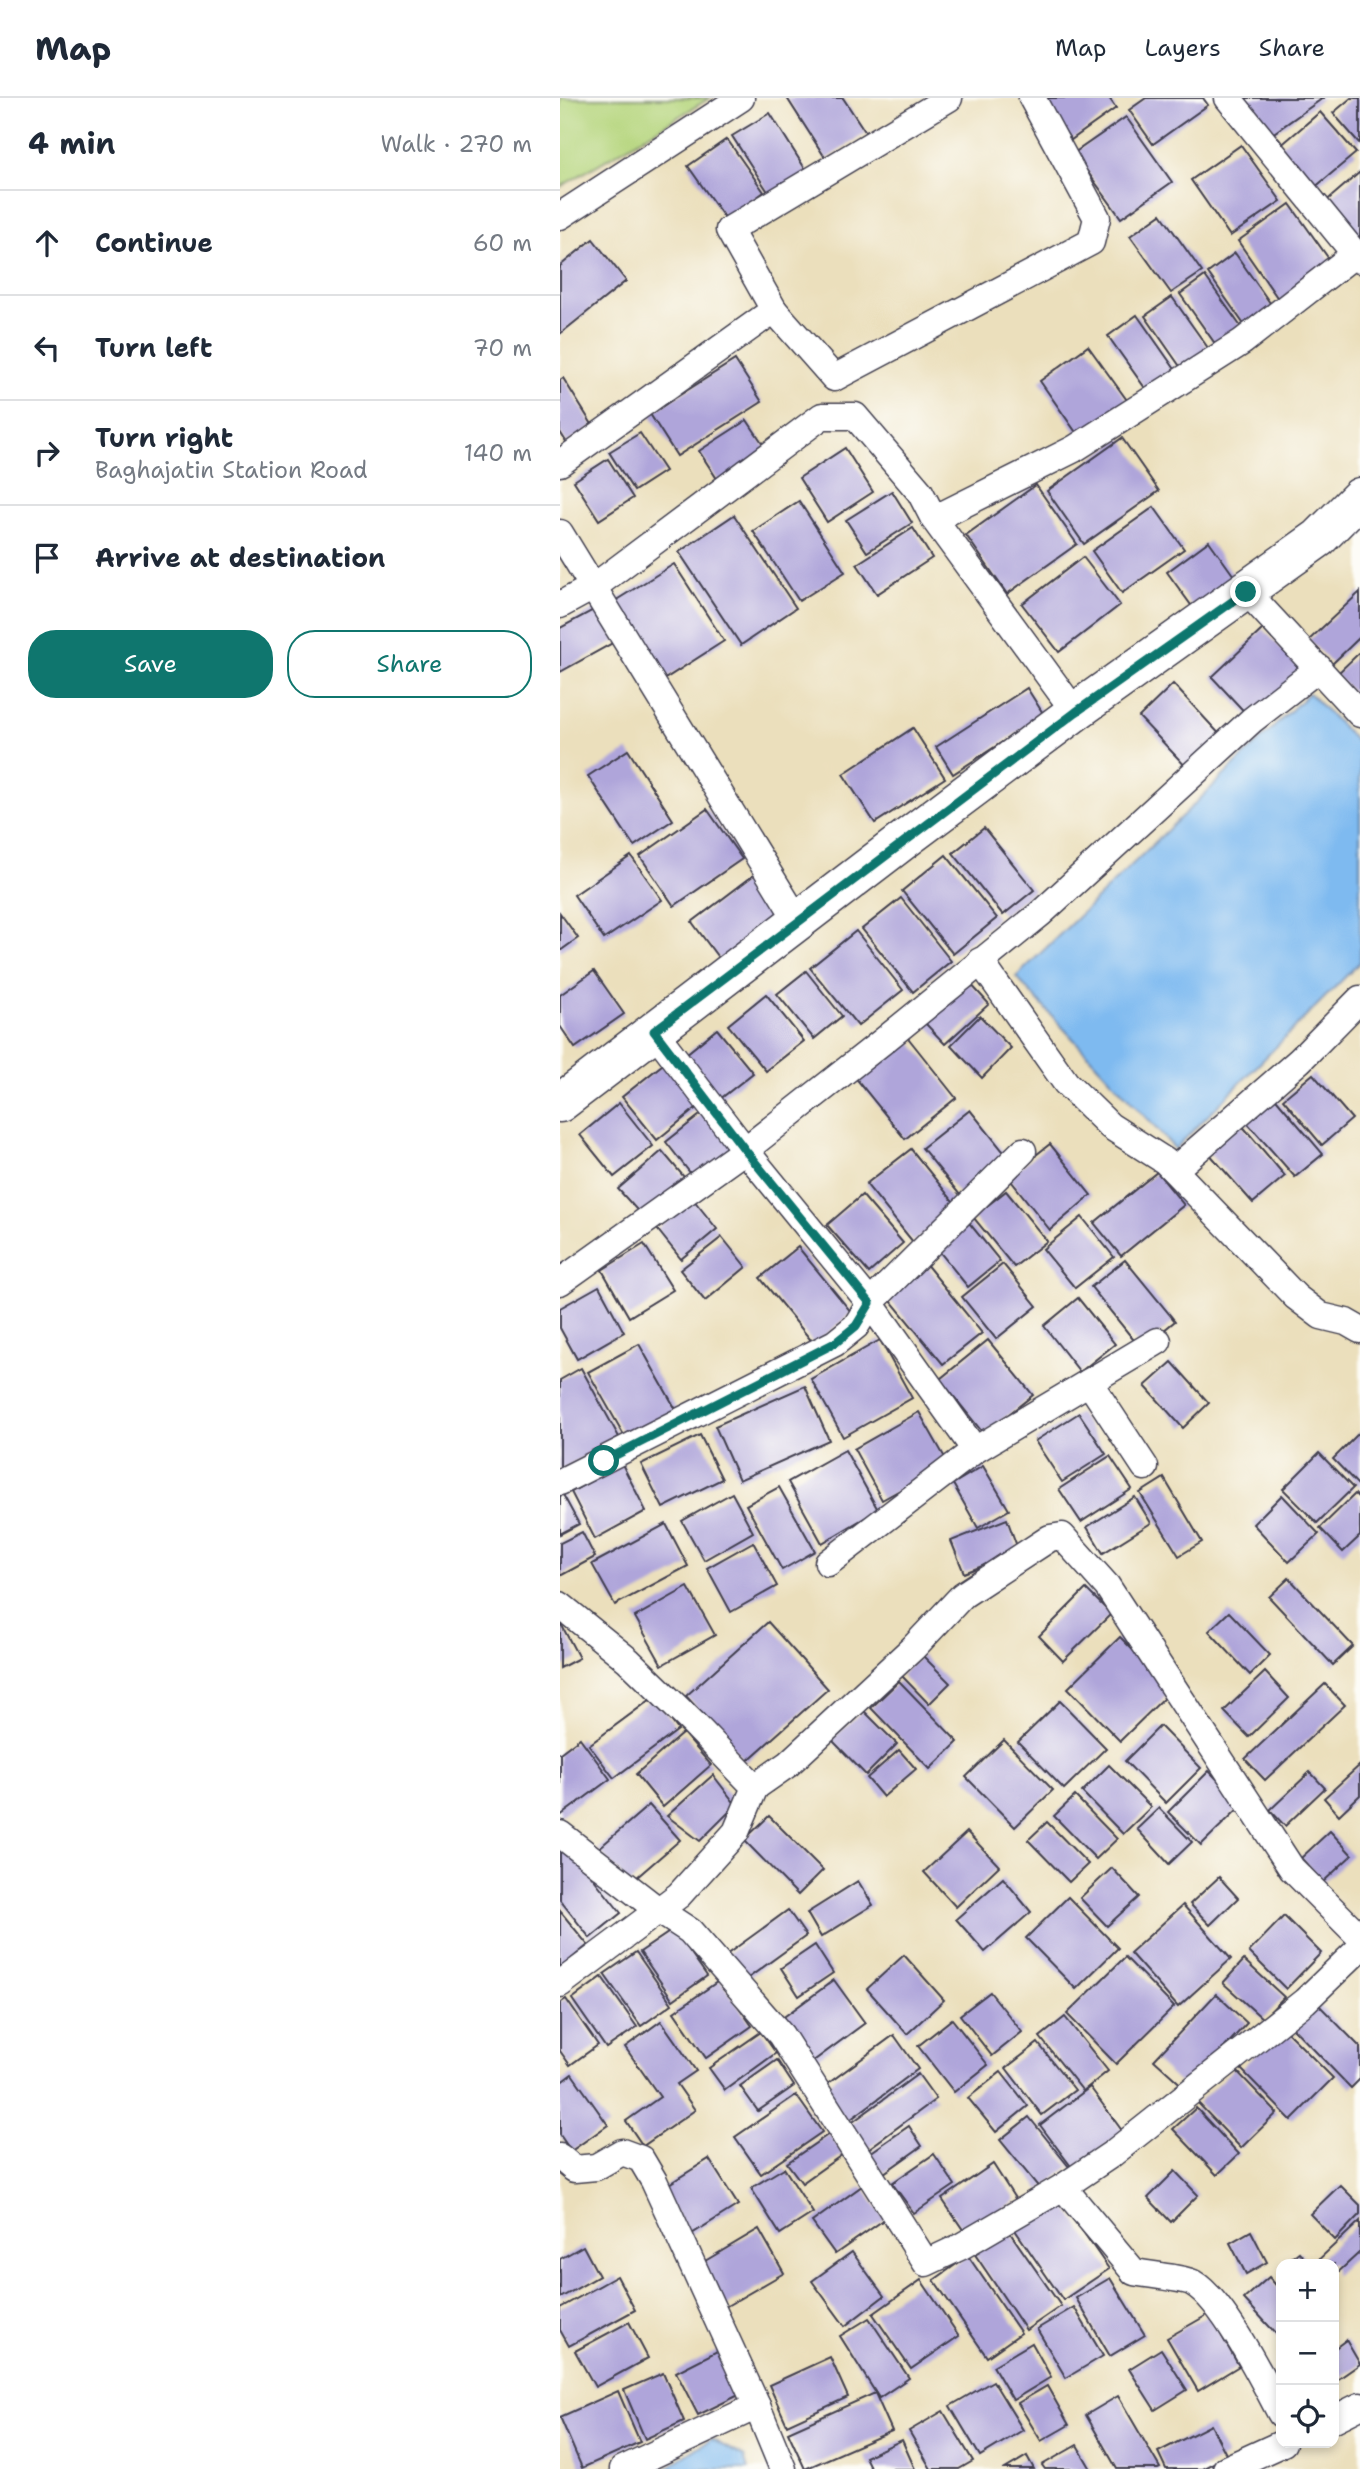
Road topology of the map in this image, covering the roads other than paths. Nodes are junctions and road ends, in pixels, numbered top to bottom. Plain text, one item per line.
1 (741, 98) edge
2 (949, 98) edge
3 (1032, 98) edge
4 (1228, 98) edge
5 (560, 216) edge
6 (1357, 257) edge
7 (774, 310) junction
8 (834, 378) junction
9 (855, 416) junction
10 (560, 463) edge
11 (1360, 497) edge
12 (934, 519) junction
13 (560, 533) edge
14 (595, 586) junction
15 (1246, 592) junction
16 (560, 605) edge
17 (1319, 668) junction
18 (1076, 712) junction
19 (1360, 714) edge
20 (798, 921) junction
21 (981, 961) junction
22 (1358, 1005) edge
23 (654, 1031) junction
24 (560, 1103) edge
25 (745, 1150) junction
26 (1023, 1152) dead end
27 (1174, 1170) junction
28 (560, 1282) edge
29 (870, 1303) junction
30 (1360, 1330) edge
31 (1158, 1341) dead end
32 (1089, 1381) junction
33 (975, 1450) junction
34 (1145, 1467) dead end
35 (560, 1482) edge
36 (828, 1563) dead end
37 (560, 1605) edge
38 (755, 1787) junction
39 (560, 1834) edge
40 (658, 1910) junction
41 (1360, 1937) edge
42 (1360, 1948) edge
43 (560, 1984) edge
44 (560, 2157) edge
45 (1063, 2187) junction
46 (1276, 2405) edge
47 (758, 2406) junction
48 (1360, 2406) edge
49 (1339, 2416) edge
50 (1276, 2446) edge
51 (623, 2469) edge
52 (783, 2469) edge
53 (1226, 2469) edge

1 - 5 street
2 - 7 street
3 - 8 street
4 - 6 street
6 - 12 street
7 - 8 street
7 - 10 street
8 - 9 street
9 - 12 street
9 - 14 street
11 - 15 street
12 - 18 street
13 - 14 street
14 - 16 street
14 - 20 street
15 - 17 street
15 - 18 street
17 - 19 street
17 - 21 street
18 - 20 street
20 - 23 street
21 - 25 street
21 - 27 street
22 - 27 street
23 - 24 street
23 - 25 street
25 - 28 street
25 - 29 street
26 - 29 street
27 - 30 street
29 - 33 street
29 - 35 street
31 - 32 street
32 - 33 street
32 - 34 street
33 - 36 street
37 - 38 street
38 - 40 street
38 - 41 street
39 - 40 street
40 - 43 street
40 - 45 street
42 - 45 street
44 - 47 street
45 - 46 street
47 - 51 street
47 - 52 street
48 - 49 street
50 - 53 street

